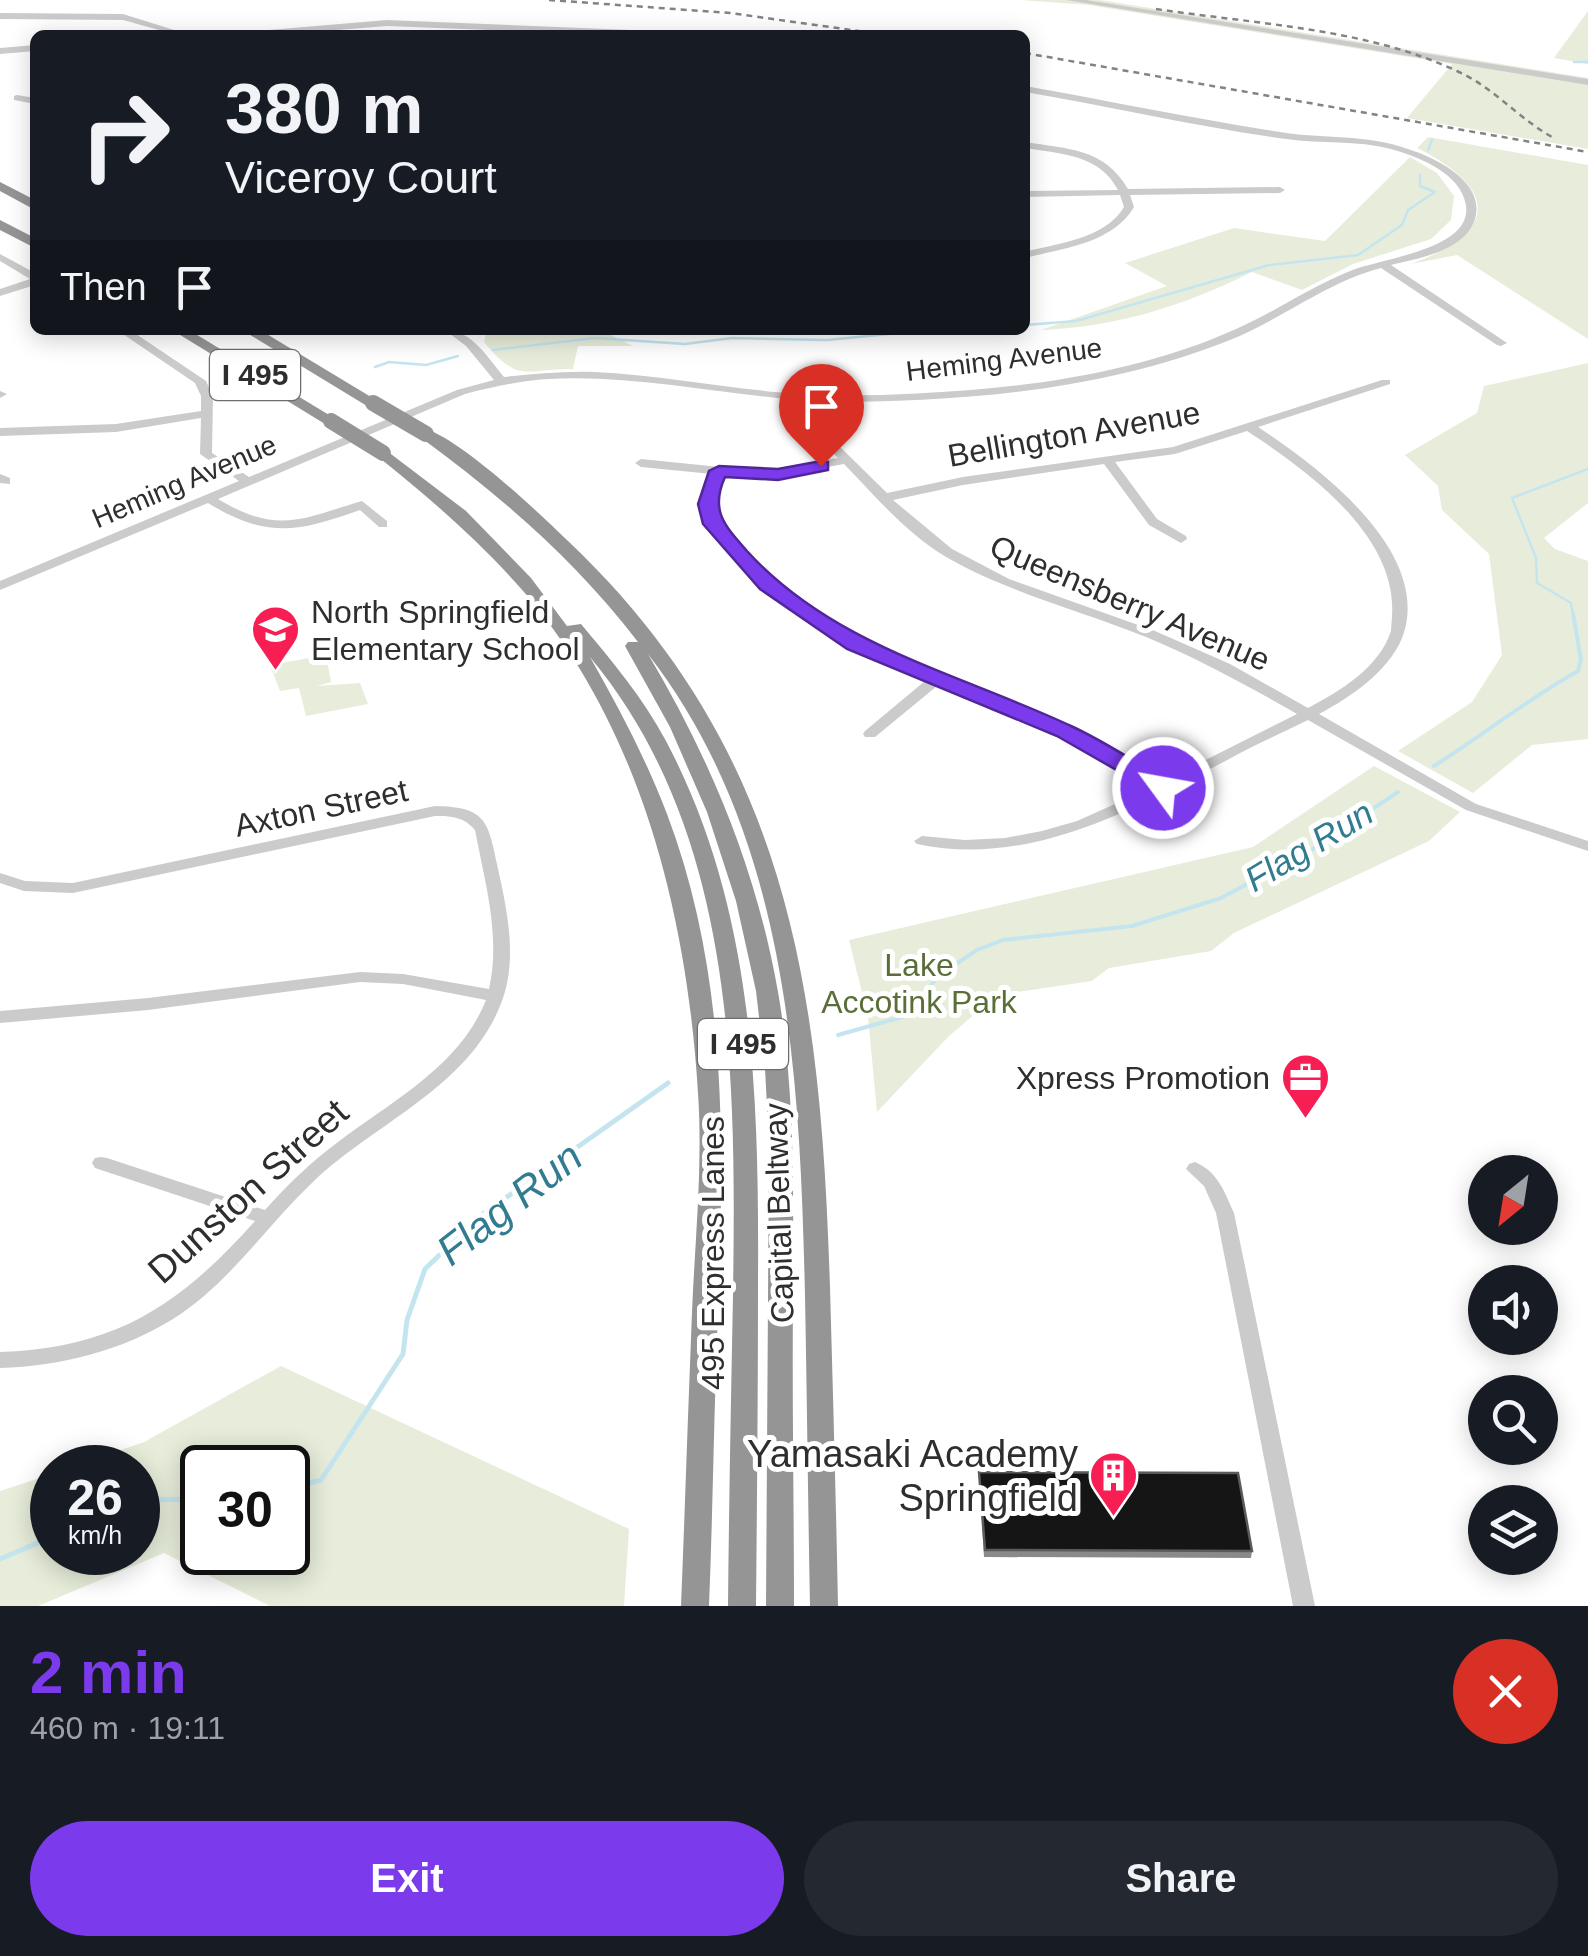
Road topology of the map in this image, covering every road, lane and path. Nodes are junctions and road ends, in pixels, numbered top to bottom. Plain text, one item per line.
1 (1070, 0) edge
2 (0, 16) edge
3 (254, 20) dead end
4 (155, 30) edge
5 (259, 30) edge
6 (301, 30) edge
7 (562, 30) edge
8 (30, 48) edge
9 (0, 51) edge
10 (1588, 82) edge
11 (1030, 90) edge
12 (17, 98) dead end
13 (30, 100) edge
14 (1030, 146) edge
15 (0, 186) edge
16 (1280, 190) dead end
17 (1125, 192) junction
18 (1030, 194) edge
19 (30, 203) edge
20 (0, 224) edge
21 (30, 241) edge
22 (1030, 254) edge
23 (0, 257) edge
24 (1384, 264) junction
25 (30, 276) edge
26 (30, 281) edge
27 (0, 293) edge
28 (131, 335) edge
29 (188, 335) edge
30 (257, 335) edge
31 (461, 335) edge
32 (1502, 343) dead end
33 (500, 380) junction
34 (1386, 382) dead end
35 (821, 398) junction
36 (207, 414) junction
37 (1251, 428) junction
38 (0, 432) edge
39 (846, 460) junction
40 (1108, 460) junction
41 (641, 463) dead end
42 (719, 471) junction
43 (248, 482) junction
44 (208, 498) junction
45 (883, 498) junction
46 (384, 524) dead end
47 (1181, 540) dead end
48 (499, 553) junction
49 (583, 567) junction
50 (0, 586) edge
51 (934, 681) junction
52 (1306, 713) junction
53 (870, 734) dead end
54 (1163, 788) junction
55 (922, 842) dead end
56 (1588, 846) edge
57 (0, 878) edge
58 (496, 996) junction
59 (0, 1017) edge
60 (102, 1162) dead end
61 (1194, 1168) dead end
62 (267, 1218) junction
63 (0, 1360) edge
64 (692, 1606) edge
65 (742, 1606) edge
66 (780, 1606) edge
67 (824, 1606) edge
68 (1304, 1606) edge

1 - 10 street
2 - 4 street
3 - 5 street
6 - 7 street
8 - 9 street
11 - 24 street, Heming Avenue
12 - 13 street
14 - 17 street
15 - 19 highway
16 - 17 street
17 - 18 street
17 - 22 street
20 - 21 highway
23 - 25 street
24 - 32 street
24 - 35 street, Heming Avenue
26 - 27 street
28 - 36 street
29 - 48 highway, Capital Beltway / I 495, bridge
30 - 49 highway, Capital Beltway / I 495, bridge
31 - 33 street
33 - 35 street, Heming Avenue
33 - 43 street, Heming Avenue
34 - 37 street, Bellington Avenue
35 - 39 street, Queensberry Avenue
36 - 38 street
36 - 43 street
37 - 40 street, Bellington Avenue
37 - 52 street
39 - 42 street
39 - 45 street, Queensberry Avenue
40 - 45 street, Bellington Avenue
40 - 47 street
41 - 42 street
42 - 51 street
43 - 44 street, Heming Avenue
44 - 46 street
44 - 50 street, Heming Avenue
45 - 52 street, Queensberry Avenue
48 - 64 highway, Capital Beltway / I 495
48 - 65 highway, 495 Express Lanes / I 495
49 - 66 highway, 495 Express Lanes / I 495
49 - 67 highway, Capital Beltway / I 495
51 - 53 street
51 - 54 street
52 - 54 street
52 - 56 street, Queensberry Avenue
54 - 55 street
57 - 58 street, Axton Street
58 - 59 street
58 - 62 street, Dunston Street
60 - 62 street
61 - 68 street
62 - 63 street, Dunston Street

